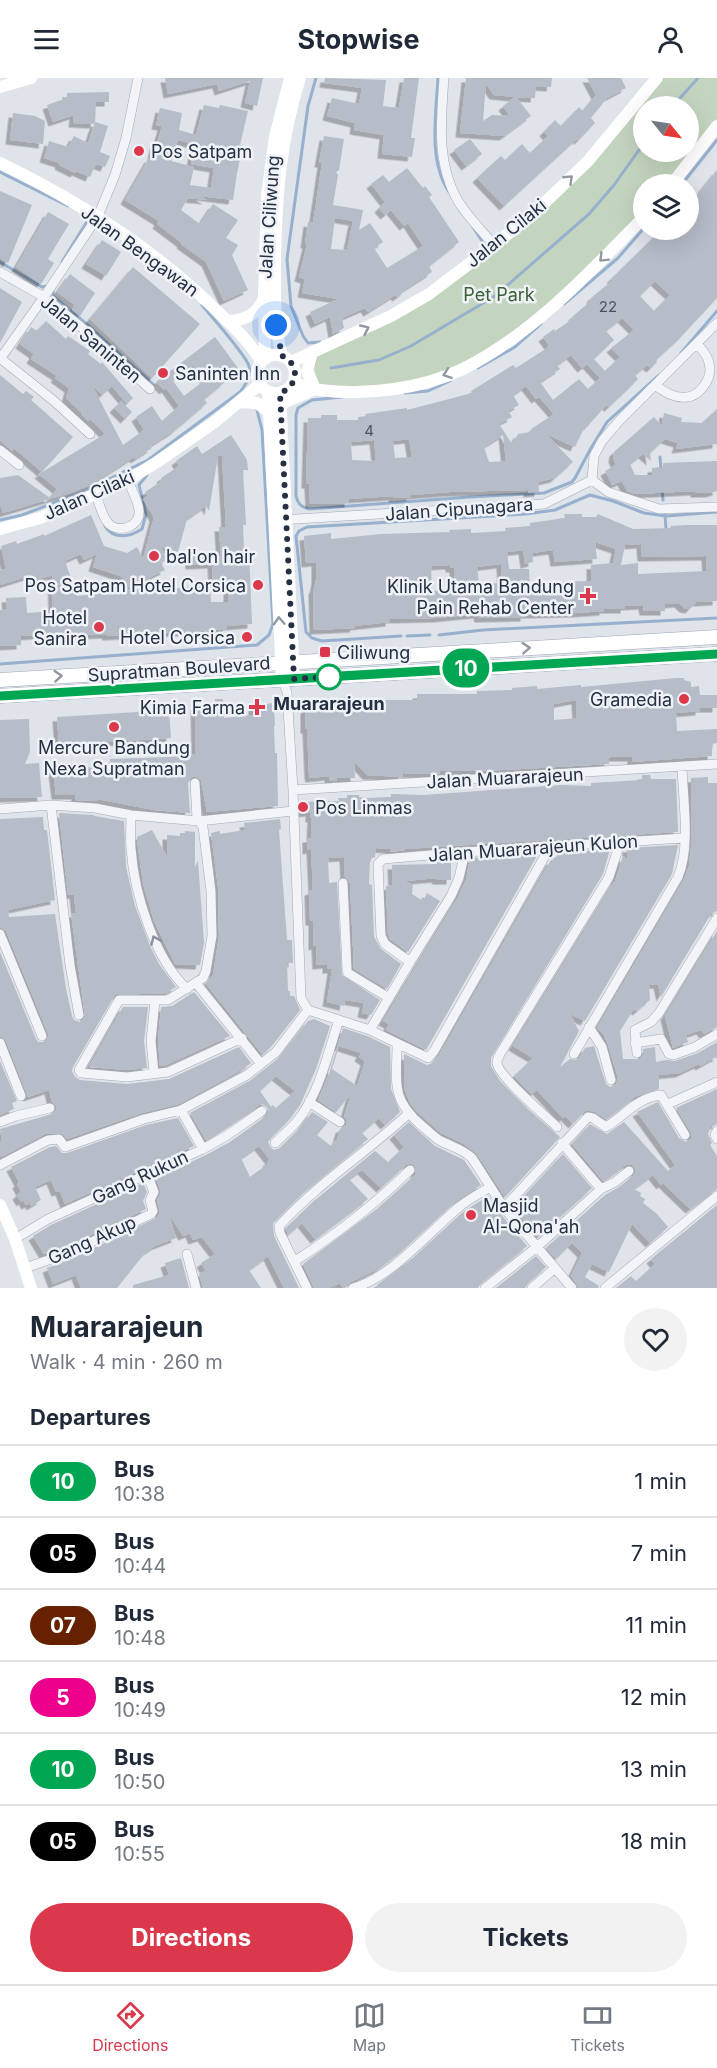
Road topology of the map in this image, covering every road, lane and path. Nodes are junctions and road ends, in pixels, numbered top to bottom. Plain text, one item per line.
1 (31, 78) edge
2 (138, 78) edge
3 (290, 78) edge
4 (300, 78) edge
5 (444, 78) edge
6 (657, 78) edge
7 (0, 87) edge
8 (717, 126) edge
9 (0, 163) edge
10 (680, 174) edge
11 (272, 195) junction
12 (98, 216) junction
13 (633, 228) edge
14 (494, 245) junction
15 (0, 272) edge
16 (44, 297) junction
17 (264, 297) junction
18 (228, 321) junction
19 (717, 323) edge
20 (697, 344) junction
21 (312, 352) junction
22 (0, 358) edge
23 (287, 359) junction
24 (263, 360) junction
25 (293, 383) junction
26 (656, 386) junction
27 (150, 389) dead end
28 (315, 389) junction
29 (272, 393) junction
30 (239, 402) junction
31 (269, 412) junction
32 (90, 434) dead end
33 (0, 450) edge
34 (19, 465) dead end
35 (128, 480) junction
36 (592, 480) junction
37 (96, 494) junction
38 (717, 507) edge
39 (273, 520) junction
40 (287, 520) junction
41 (0, 529) edge
42 (717, 637) edge
43 (638, 641) junction
44 (717, 654) edge
45 (638, 659) junction
46 (287, 662) junction
47 (0, 680) edge
48 (288, 683) junction
49 (0, 696) edge
50 (717, 764) edge
51 (682, 767) junction
52 (195, 783) dead end
53 (293, 790) junction
54 (51, 805) junction
55 (0, 809) edge
56 (293, 811) junction
57 (131, 816) junction
58 (199, 821) junction
59 (684, 838) junction
60 (620, 843) junction
61 (550, 847) junction
62 (465, 852) junction
63 (343, 884) dead end
64 (717, 918) edge
65 (0, 934) edge
66 (410, 962) junction
67 (196, 982) junction
68 (187, 989) junction
69 (389, 998) junction
70 (155, 1001) junction
71 (308, 1010) junction
72 (79, 1015) dead end
73 (339, 1020) junction
74 (370, 1030) junction
75 (594, 1034) junction
76 (717, 1034) edge
77 (42, 1036) dead end
78 (242, 1038) junction
79 (0, 1042) edge
80 (635, 1043) junction
81 (398, 1045) junction
82 (637, 1053) dead end
83 (574, 1054) dead end
84 (261, 1064) junction
85 (154, 1073) junction
86 (611, 1080) dead end
87 (717, 1082) edge
88 (21, 1096) dead end
89 (309, 1102) junction
90 (668, 1104) junction
91 (50, 1108) dead end
92 (181, 1110) junction
93 (262, 1111) dead end
94 (408, 1114) junction
95 (0, 1122) edge
96 (340, 1122) dead end
97 (557, 1127) dead end
98 (717, 1131) edge
99 (685, 1135) dead end
100 (717, 1139) edge
101 (275, 1143) dead end
102 (562, 1143) junction
103 (203, 1149) junction
104 (0, 1165) edge
105 (410, 1170) dead end
106 (629, 1171) dead end
107 (147, 1174) junction
108 (490, 1187) junction
109 (601, 1189) junction
110 (717, 1196) edge
111 (0, 1205) edge
112 (504, 1208) junction
113 (15, 1239) junction
114 (537, 1247) junction
115 (187, 1254) dead end
116 (295, 1261) junction
117 (25, 1268) junction
118 (555, 1268) junction
119 (31, 1288) edge
120 (196, 1288) edge
121 (308, 1288) edge
122 (353, 1288) edge
123 (485, 1288) edge
124 (532, 1288) edge
125 (572, 1288) edge
126 (605, 1288) edge

1 - 7 street
2 - 12 street
3 - 11 street, Jalan Ciliwung
4 - 11 street, Jalan Ciliwung
5 - 14 street
14 -> 6 street, Jalan Cilaki
8 - 10 street
9 - 12 street, Jalan Bengawan
11 - 17 street, Jalan Ciliwung
11 - 23 street, Jalan Ciliwung
12 - 16 street
12 - 18 street, Jalan Bengawan
13 -> 28 street
21 -> 14 street, Jalan Cilaki
15 - 16 street, Jalan Saninten
16 - 22 street
16 - 27 street, Jalan Saninten
17 - 18 street
17 - 24 street, Jalan Ciliwung
18 - 24 street, Jalan Bengawan
19 - 20 street
20 - 26 street
20 - 26 street
21 - 23 street, Jalan Cilaki
21 - 28 street
22 - 32 street
23 - 24 street
23 - 25 street
24 - 29 street
25 - 28 street
25 - 29 street
26 - 36 street
28 - 29 street
29 - 30 street, Jalan Cilaki
29 - 31 street
29 - 40 street
30 - 31 street
30 - 35 street, Jalan Cilaki
31 - 39 street
33 - 34 street
35 - 37 street, Jalan Cilaki
35 - 37 street
36 - 38 street
36 - 40 street, Jalan Cipunagara
37 - 41 street, Jalan Cilaki
39 - 40 street, Jalan Cipunagara
46 -> 39 street
40 - 46 street
42 - 43 main road, Supratman Boulevard
43 - 45 main road
46 -> 43 main road, Supratman Boulevard
44 - 45 main road, Supratman Boulevard
45 - 48 main road, Supratman Boulevard
47 -> 46 main road, Supratman Boulevard
46 - 48 street
48 - 49 main road, Supratman Boulevard
48 - 53 street
50 - 51 street, Jalan Muararajeun
51 - 53 street, Jalan Muararajeun
51 - 59 street
52 - 58 street
53 - 56 street
54 - 55 street
54 - 57 street
54 - 72 street
56 - 58 street
56 - 71 street
57 - 58 street
68 -> 57 street
58 - 67 street
59 - 60 street, Jalan Muararajeun Kulon
59 - 75 street
60 - 61 street, Jalan Muararajeun Kulon
60 - 97 street
61 - 62 street, Jalan Muararajeun Kulon
61 - 81 street
62 - 66 street
62 - 66 street, Jalan Muararajeun Kulon
63 - 69 street
64 - 80 street
65 - 77 street
66 - 69 street
67 - 68 street
67 - 78 street
68 - 70 street
69 - 74 street
70 - 85 street
70 - 85 street
71 - 73 street
71 - 84 street
73 - 74 street
73 - 89 street
74 - 81 street
75 - 83 street
75 - 86 street
76 - 80 street
78 - 84 street
78 - 85 street
79 - 88 street
80 - 82 street
81 - 94 street
84 - 92 street
87 - 90 street
89 - 96 street
89 - 101 street
90 - 99 street
90 - 102 street
91 - 95 street
92 - 103 street
92 - 104 street
93 - 103 street, Gang Rukun
94 - 108 street
94 - 116 street
98 - 100 street
102 - 109 street
102 - 112 street
103 - 107 street, Gang Rukun
105 - 116 street
106 - 109 street
107 - 113 street, Gang Rukun
107 - 117 street, Gang Akup
108 - 112 street
108 - 122 street
109 - 114 street
110 - 126 street
111 - 113 street
112 - 114 street
113 - 117 street
114 - 118 street
114 - 123 street
115 - 120 street
116 - 121 street
117 - 119 street
118 - 124 street
118 - 125 street

